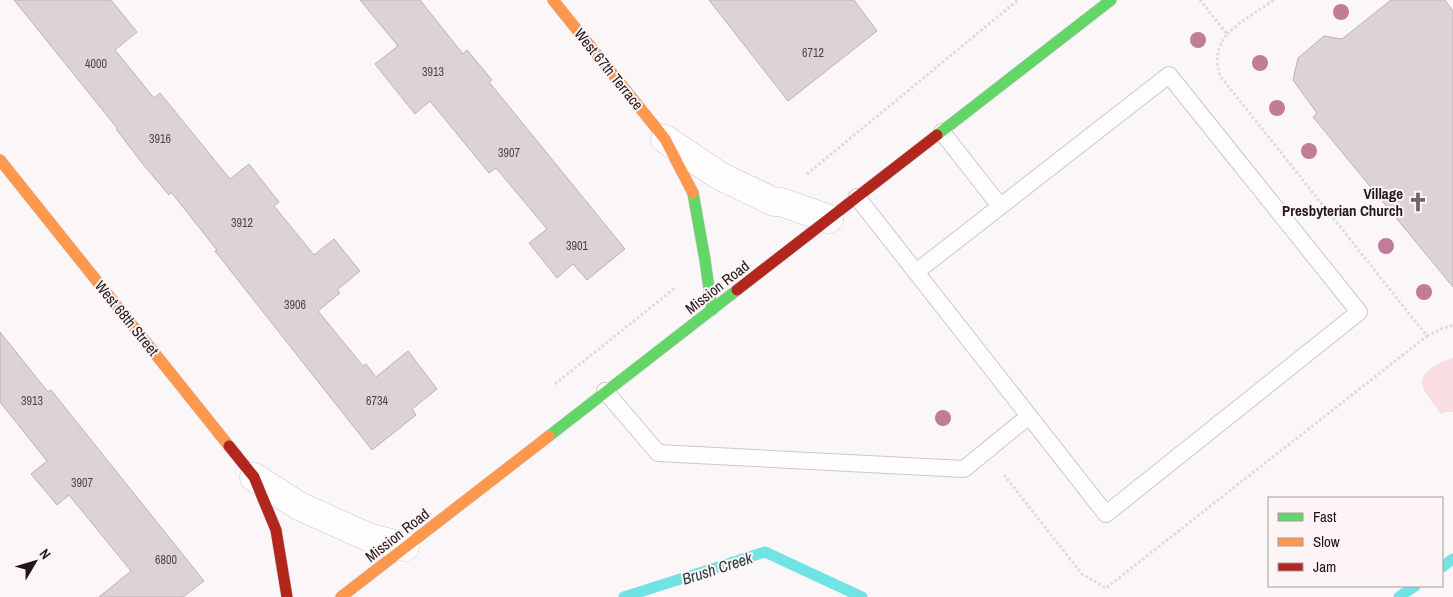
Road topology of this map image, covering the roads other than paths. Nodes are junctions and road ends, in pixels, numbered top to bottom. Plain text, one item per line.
1 (553, 0) edge
2 (1112, 0) edge
3 (942, 132) junction
4 (665, 139) junction
5 (0, 160) edge
6 (857, 197) junction
7 (1000, 206) junction
8 (829, 219) junction
9 (916, 272) junction
10 (712, 310) junction
11 (605, 391) junction
12 (1029, 416) junction
13 (254, 477) junction
14 (405, 547) junction
15 (287, 597) edge
16 (341, 597) edge

1 - 4 main road, West 67th Terrace
2 - 3 main road, Mission Road
3 - 6 main road, Mission Road
3 - 7 lane
4 - 8 street, West 67th Terrace
4 - 10 main road, West 67th Terrace
5 - 13 main road, West 68th Street
6 - 8 main road, Mission Road
6 - 9 lane
7 - 9 lane
7 - 12 lane
8 - 10 main road, Mission Road
9 - 12 lane
10 - 11 main road, Mission Road
11 - 12 lane
11 - 14 main road, Mission Road
13 - 14 street, West 68th Street
13 - 15 main road, West 68th Street
14 - 16 main road, Mission Road

